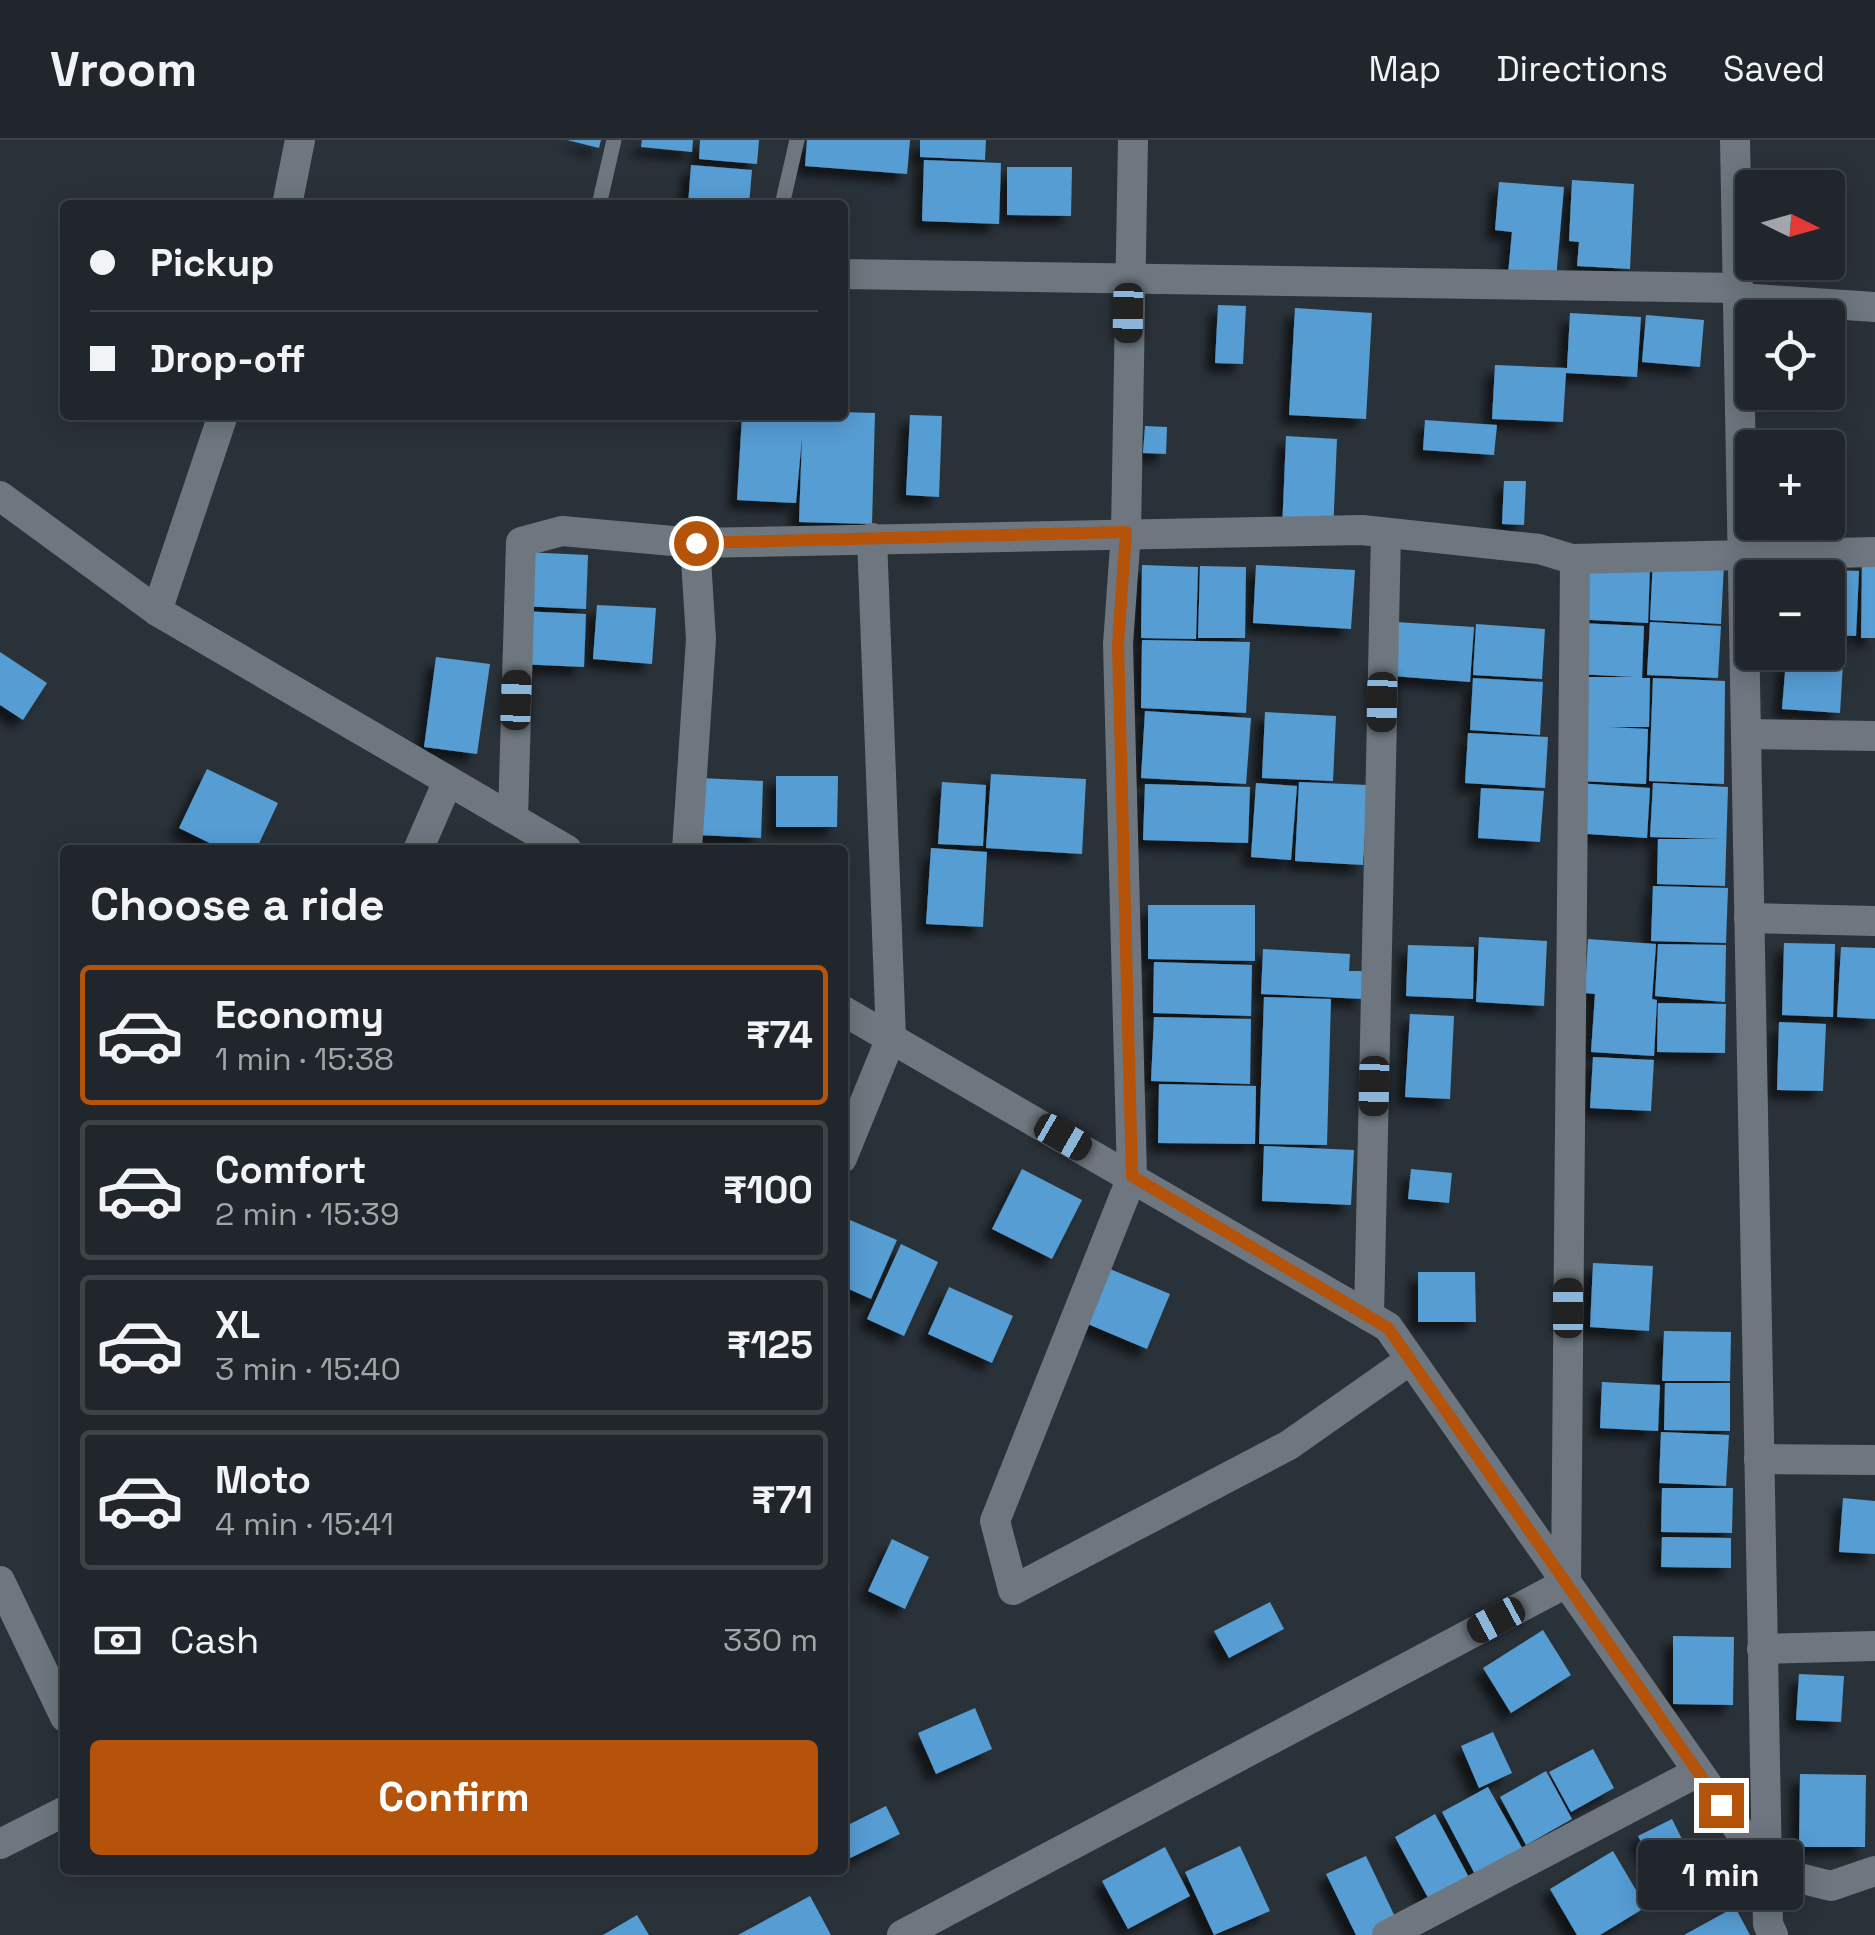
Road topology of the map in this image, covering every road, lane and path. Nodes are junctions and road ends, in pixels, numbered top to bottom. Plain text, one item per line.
1 (300, 140) edge
2 (614, 140) edge
3 (797, 140) edge
4 (1133, 140) edge
5 (1735, 140) edge
6 (288, 200) edge
7 (600, 200) edge
8 (783, 200) edge
9 (848, 274) edge
10 (1129, 276) junction
11 (1738, 288) junction
12 (1875, 307) edge
13 (222, 420) edge
14 (0, 496) edge
15 (1126, 532) junction
16 (1386, 533) junction
17 (872, 538) junction
18 (696, 543) junction
19 (1875, 552) edge
20 (1743, 554) junction
21 (1576, 562) dead end
22 (157, 611) junction
23 (1746, 734) junction
24 (1875, 736) edge
25 (448, 781) junction
26 (513, 818) junction
27 (420, 845) edge
28 (559, 845) edge
29 (687, 845) edge
30 (1749, 918) junction
31 (1875, 921) edge
32 (848, 1014) edge
33 (890, 1038) junction
34 (848, 1143) edge
35 (1132, 1176) junction
36 (1369, 1316) junction
37 (1410, 1360) junction
38 (1759, 1459) junction
39 (1875, 1460) edge
40 (0, 1581) edge
41 (1566, 1582) junction
42 (1875, 1646) edge
43 (1762, 1649) junction
44 (60, 1706) edge
45 (1698, 1772) junction
46 (60, 1814) edge
47 (0, 1844) edge
48 (1766, 1870) junction
49 (1875, 1871) edge
50 (902, 1935) edge
51 (1387, 1935) edge
52 (1773, 1935) edge

1 - 6 street
2 - 7 lane
3 - 8 lane
4 - 10 street
5 - 11 street
9 - 10 street
10 - 11 street
10 - 15 street
11 - 12 street
11 - 20 street
13 - 22 street
14 - 22 street
15 - 16 street
15 - 17 street
15 - 35 street
16 - 20 street
16 - 36 street
17 - 18 street
17 - 33 street
18 - 26 street
18 - 29 street
19 - 20 street
20 - 23 street
21 - 41 street
22 - 25 street
23 - 24 street
23 - 30 street
25 - 26 street
25 - 27 street
26 - 28 street
30 - 31 street
30 - 38 street
32 - 33 street
33 - 34 street
33 - 35 street
35 - 36 street
35 - 37 street
36 - 37 street
37 - 41 street
38 - 39 street
38 - 43 street
40 - 44 street
41 - 45 street
41 - 50 street
42 - 43 street
43 - 48 street
45 - 48 street
45 - 51 street
46 - 47 street
48 - 49 street
48 - 52 street

